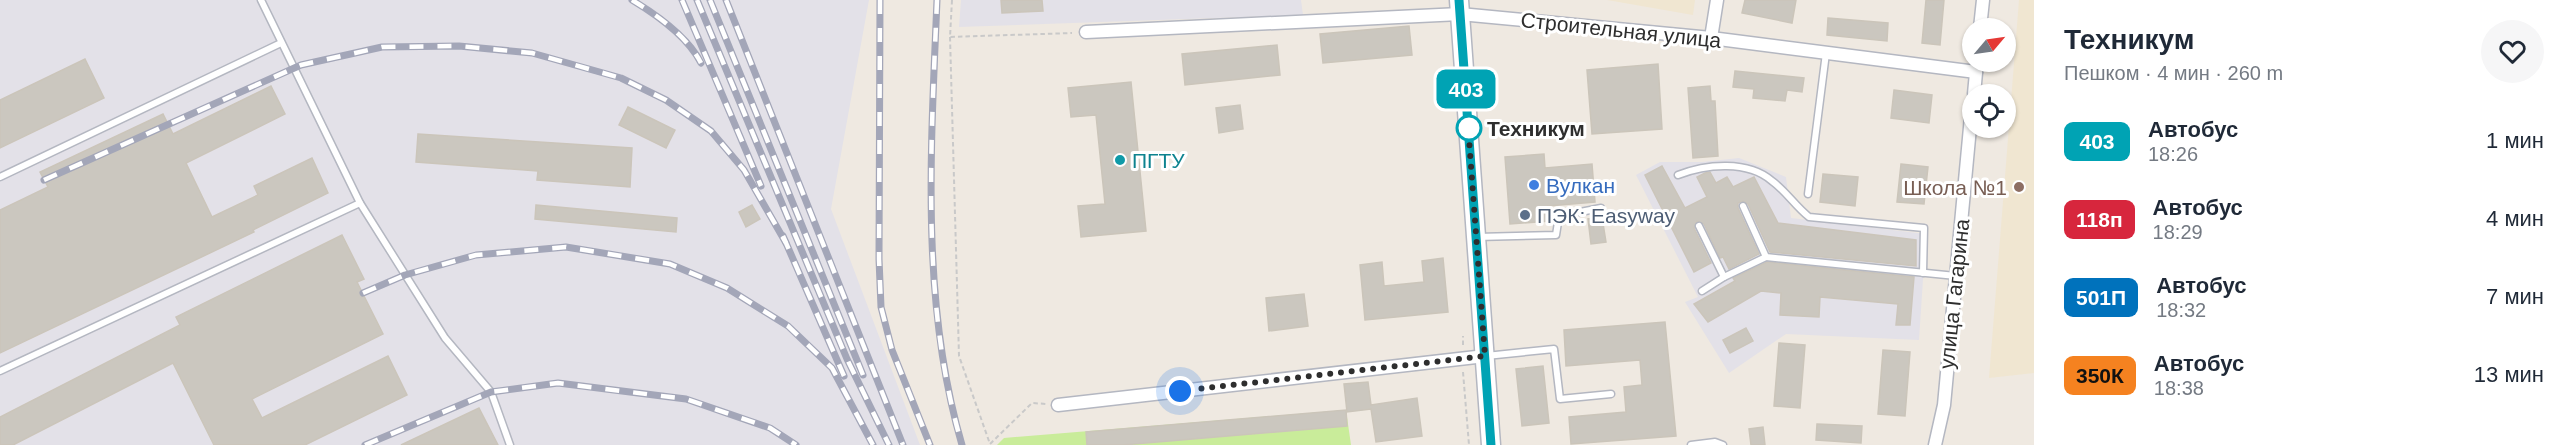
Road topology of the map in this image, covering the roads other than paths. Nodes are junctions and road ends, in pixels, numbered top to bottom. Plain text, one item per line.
1 (261, 0) edge
2 (1717, 0) edge
3 (1983, 0) edge
4 (1459, 7) edge
5 (1981, 18) edge
6 (1086, 32) road end
7 (1711, 38) junction
8 (281, 43) junction
9 (1826, 53) junction
10 (1962, 66) edge
11 (1969, 138) edge
12 (1678, 175) dead end
13 (0, 177) edge
14 (1808, 194) dead end
15 (360, 203) junction
16 (1743, 206) dead end
17 (1601, 208) dead end
18 (1699, 226) dead end
19 (1477, 237) junction
20 (1766, 257) junction
21 (1923, 273) junction
22 (1724, 276) junction
23 (1956, 276) junction
24 (1702, 291) dead end
25 (1485, 356) junction
26 (0, 371) edge
27 (1611, 394) dead end
28 (1060, 405) road end
29 (510, 445) edge
30 (1491, 445) edge
31 (1691, 445) edge
32 (1723, 445) edge
33 (1935, 445) edge

1 - 8 lane
2 - 7 street
3 - 5 street
4 - 6 street, Строительная улица
4 - 7 street, Строительная улица
4 - 19 main road
7 - 9 street, Строительная улица
8 - 13 lane
8 - 15 lane
9 - 10 street, Строительная улица
9 - 14 lane
11 - 23 street, улица Гагарина
12 - 21 lane
15 - 26 lane
15 - 29 lane
16 - 20 lane
17 - 19 lane
18 - 22 lane
19 - 25 main road
20 - 21 lane
20 - 22 lane
21 - 23 lane
22 - 24 lane
23 - 33 street, улица Гагарина
25 - 27 lane
25 - 28 street
25 - 30 main road
31 - 32 lane

